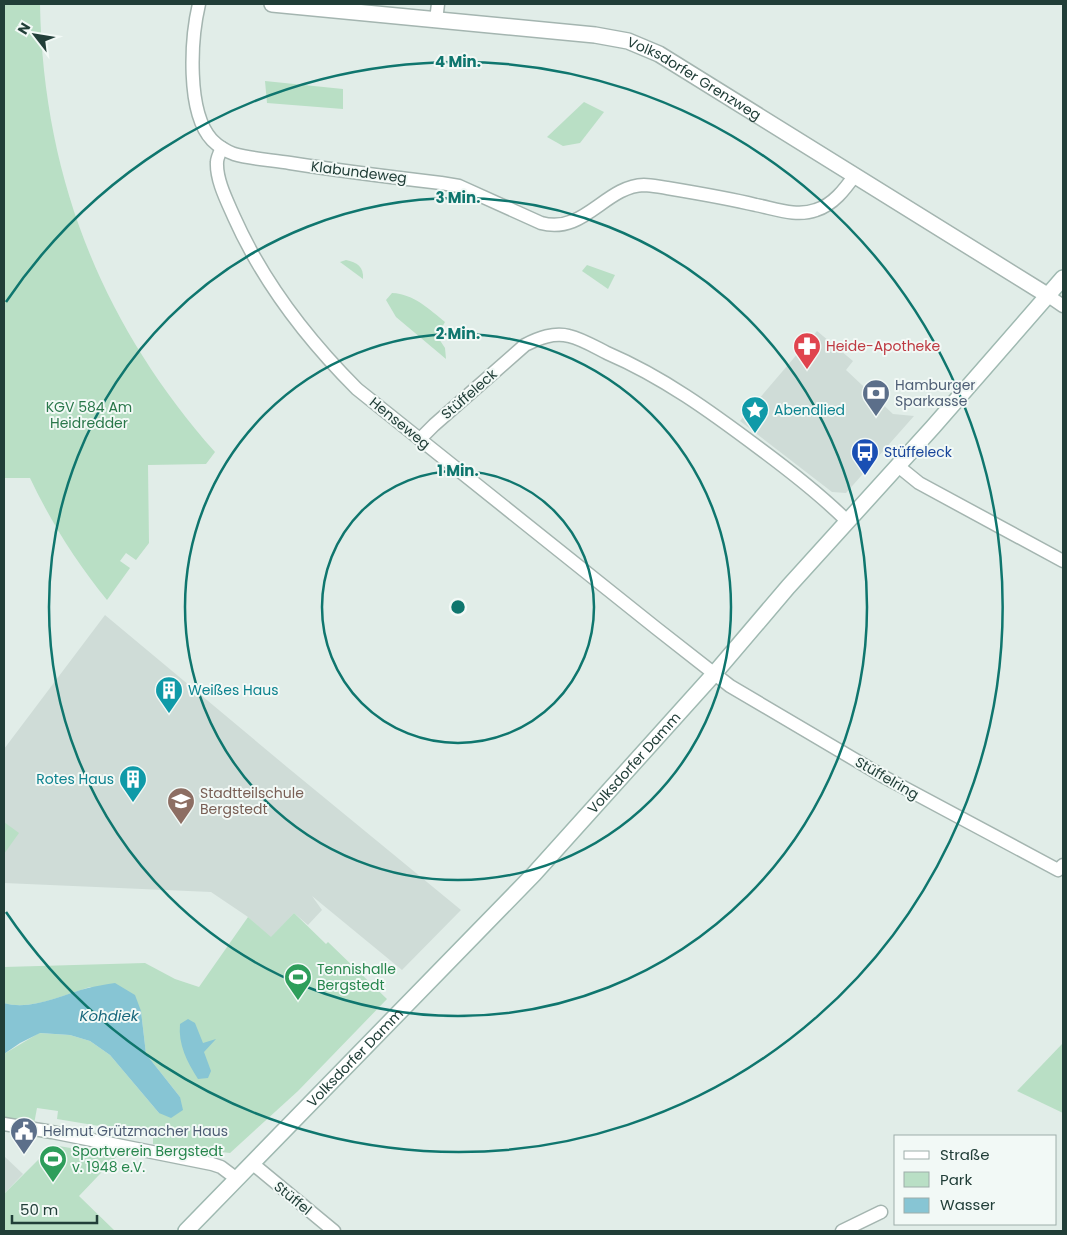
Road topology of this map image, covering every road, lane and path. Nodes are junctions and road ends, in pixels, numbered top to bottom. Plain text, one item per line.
1 (199, 4) edge
2 (272, 4) edge
3 (438, 4) edge
4 (436, 20) junction
5 (222, 148) junction
6 (855, 175) junction
7 (1063, 278) edge
8 (1047, 295) junction
9 (1063, 306) edge
10 (420, 439) junction
11 (898, 466) junction
12 (847, 521) junction
13 (1063, 561) edge
14 (714, 674) junction
15 (1063, 865) edge
16 (4, 1124) edge
17 (252, 1164) junction
18 (237, 1179) junction
19 (881, 1212) dead end
20 (186, 1231) edge
21 (334, 1231) edge
22 (842, 1231) edge

1 - 5 street, Klabundeweg
2 - 4 main road, Volksdorfer Grenzweg
3 - 4 street
4 - 6 main road, Volksdorfer Grenzweg
5 - 6 street, Klabundeweg
5 - 10 street, Henseweg
6 - 8 main road, Volksdorfer Grenzweg
7 - 8 main road, Volksdorfer Damm
8 - 9 street, Volksdorfer Grenzweg
8 - 11 main road, Volksdorfer Damm
10 - 12 street, Stüffeleck
10 - 14 street, Henseweg
11 - 12 main road, Volksdorfer Damm
11 - 13 street
12 - 14 main road, Volksdorfer Damm
14 - 15 street, Stüffelring
14 - 17 main road, Volksdorfer Damm
16 - 18 street
17 - 18 main road, Volksdorfer Damm
17 - 21 street, Stüffel
18 - 20 main road, Volksdorfer Damm
19 - 22 street

